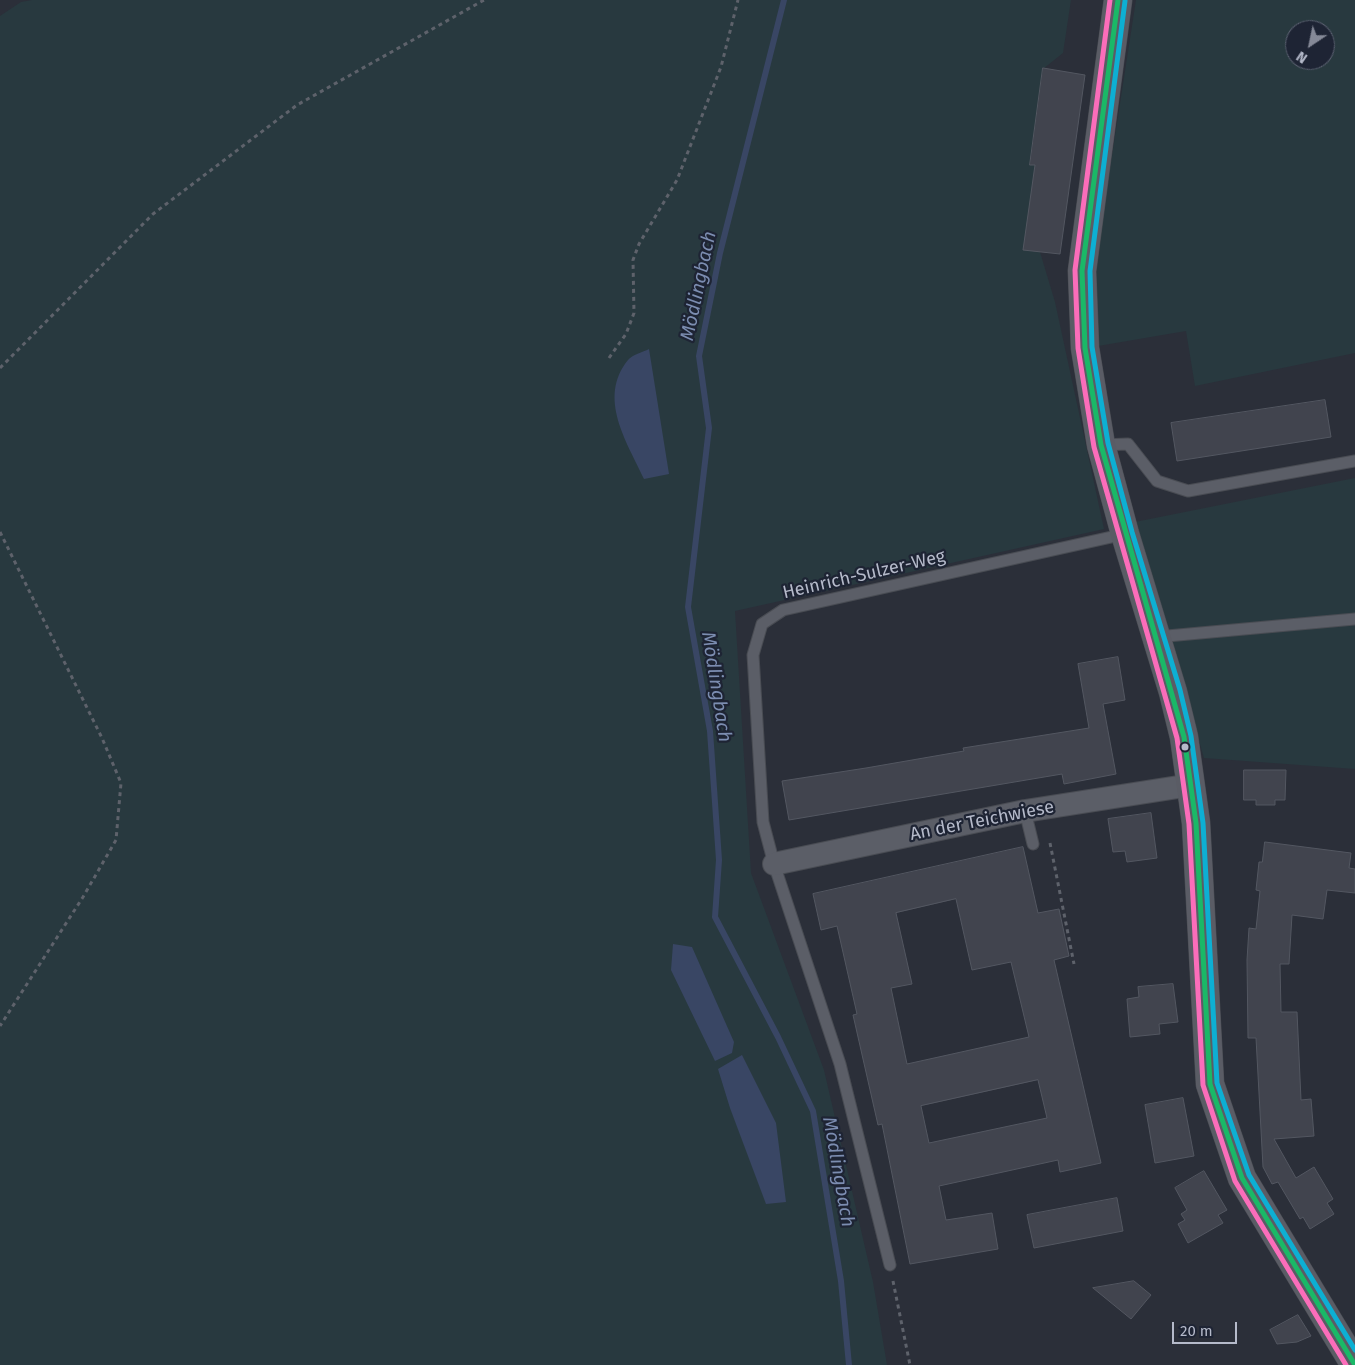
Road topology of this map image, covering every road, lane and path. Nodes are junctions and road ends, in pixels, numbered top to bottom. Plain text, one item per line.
1 (484, 0) edge
2 (738, 0) edge
3 (1116, 2) edge
4 (609, 358) dead end
5 (0, 368) edge
6 (1101, 445) junction
7 (1355, 461) edge
8 (0, 532) edge
9 (1125, 534) junction
10 (1355, 619) edge
11 (1156, 637) junction
12 (1191, 785) junction
13 (1034, 810) junction
14 (1034, 844) dead end
15 (774, 864) junction
16 (1074, 964) dead end
17 (0, 1026) edge
18 (890, 1265) joint
19 (910, 1365) edge
20 (1355, 1365) edge

1 - 5 path
2 - 4 path
3 - 6 street
6 - 7 lane
6 - 9 street
8 - 17 path
9 - 11 street
9 - 15 lane, Heinrich-Sulzer-Weg
10 - 11 lane
11 - 12 street
12 - 13 street, An der Teichwiese
12 - 20 street
13 - 14 lane
13 - 15 street, An der Teichwiese
13 - 16 path
15 - 18 lane, Heinrich-Sulzer-Weg
18 - 19 path

